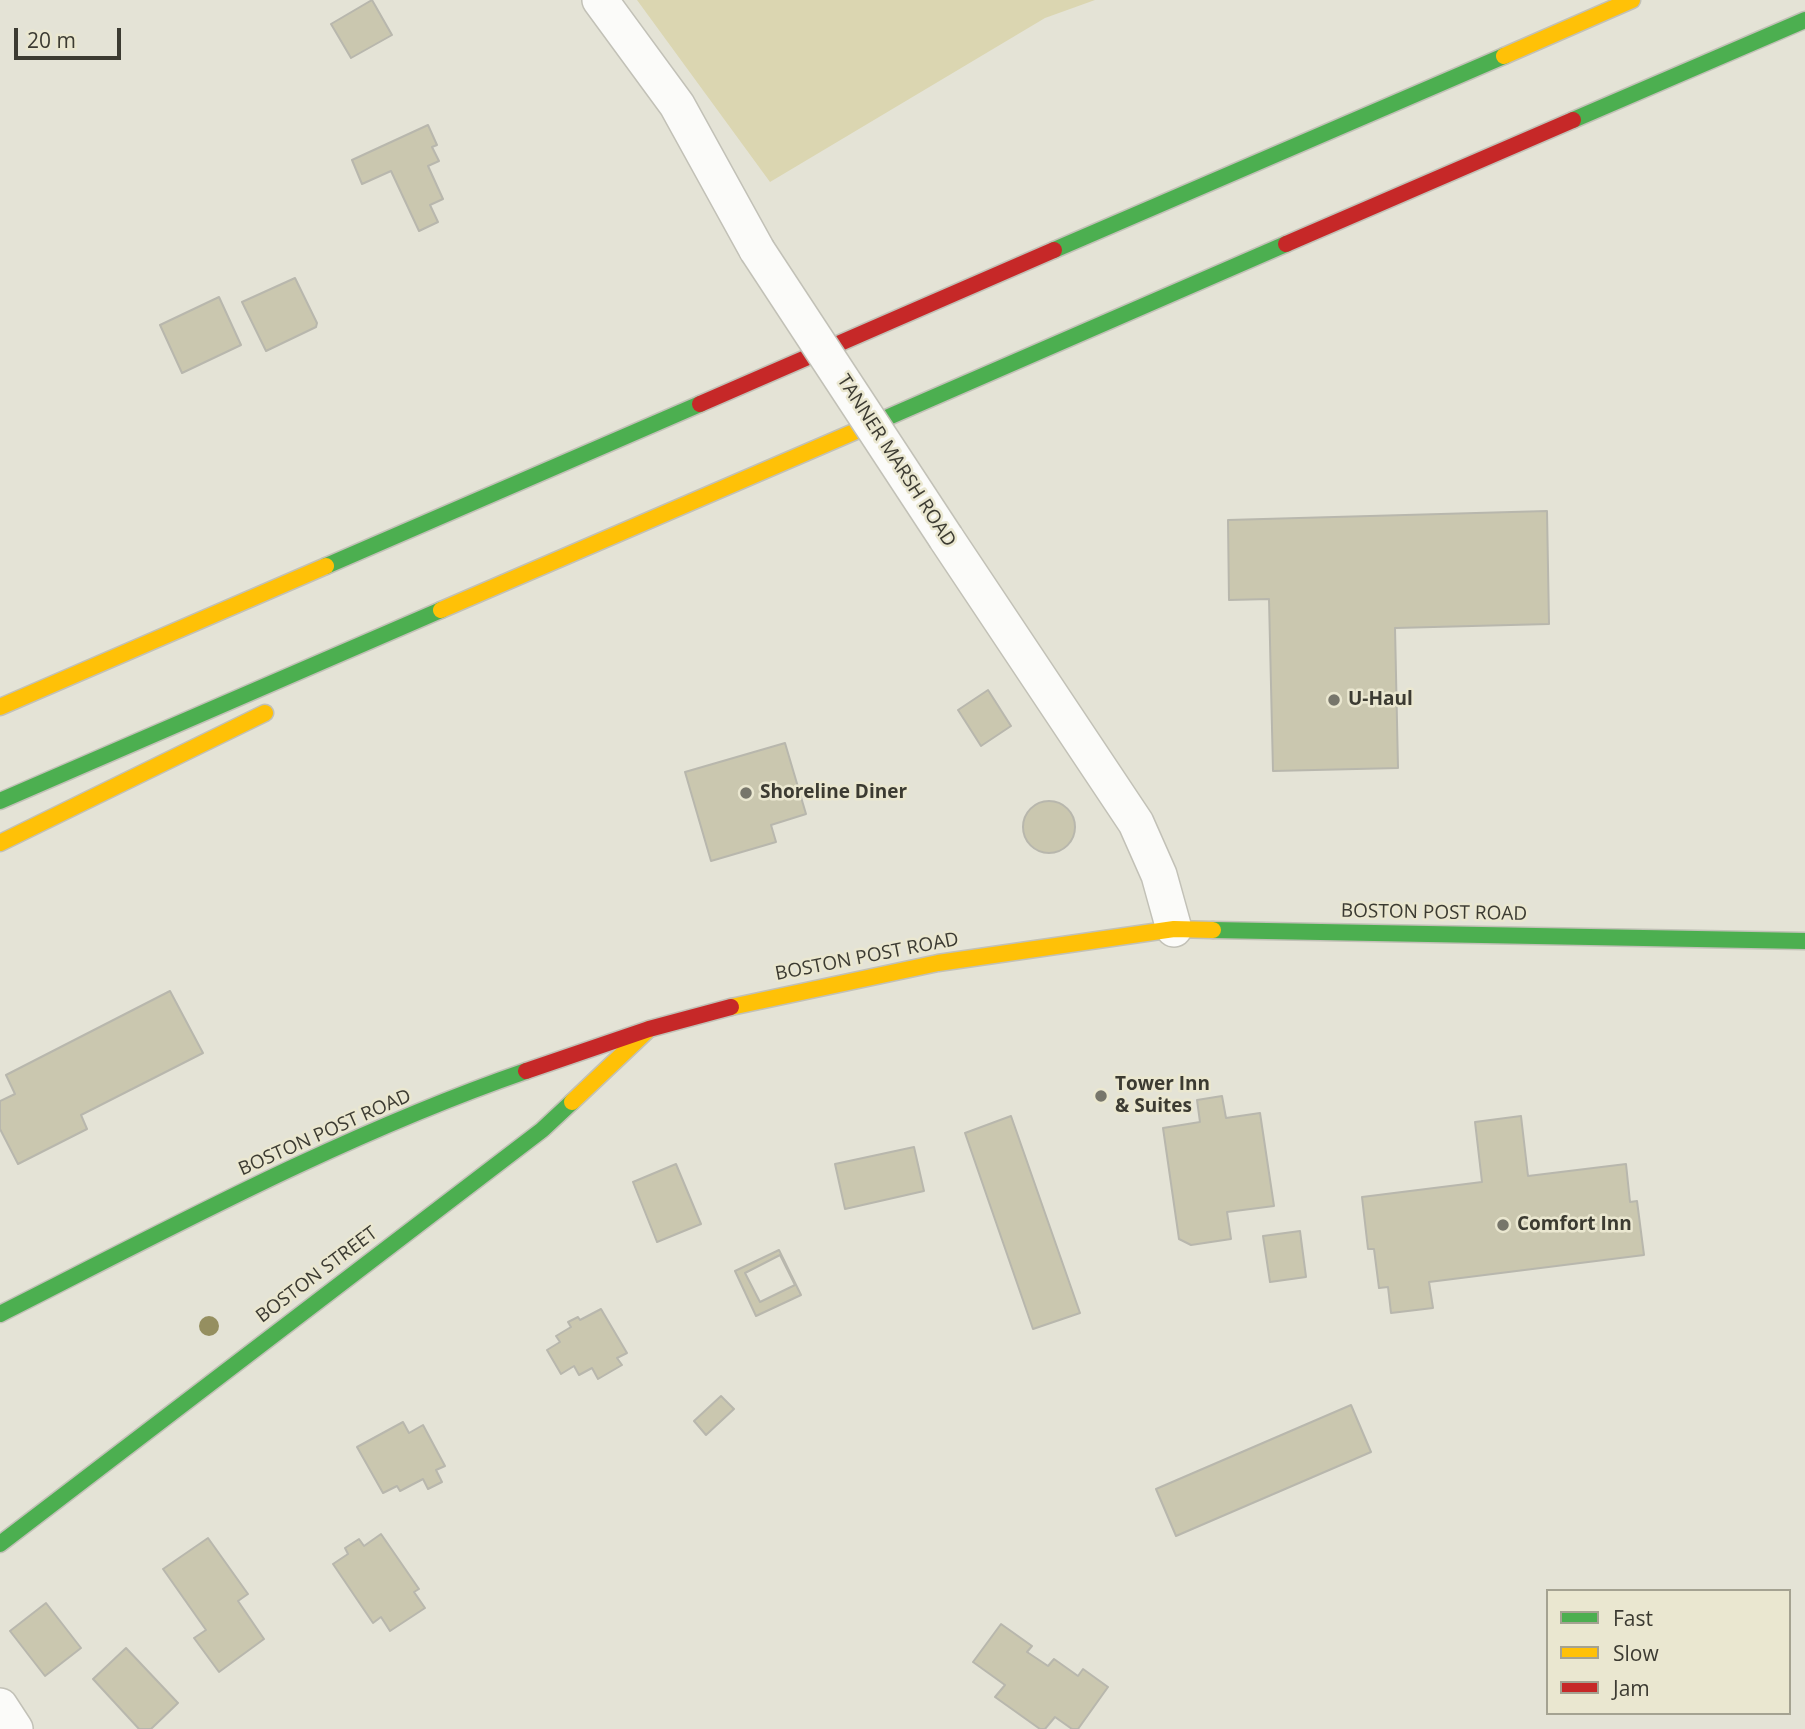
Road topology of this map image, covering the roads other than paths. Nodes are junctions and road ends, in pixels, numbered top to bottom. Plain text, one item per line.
1 (600, 0) edge
2 (1632, 0) edge
3 (1805, 20) edge
4 (752, 475) junction
5 (426, 634) dead end
6 (0, 707) edge
7 (276, 707) dead end
8 (0, 801) edge
9 (0, 843) edge
10 (1174, 929) junction
11 (1805, 941) edge
12 (649, 1029) junction
13 (0, 1314) edge
14 (0, 1544) edge
15 (0, 1706) edge
16 (15, 1729) edge

1 - 10 street, TANNER MARSH ROAD, bridge
2 - 6 main road
3 - 4 main road
4 - 5 main road
4 - 8 main road
7 - 9 main road
10 - 11 main road, BOSTON POST ROAD
10 - 12 main road, BOSTON POST ROAD
12 - 13 main road, BOSTON POST ROAD
12 - 14 main road, BOSTON STREET
15 - 16 street

